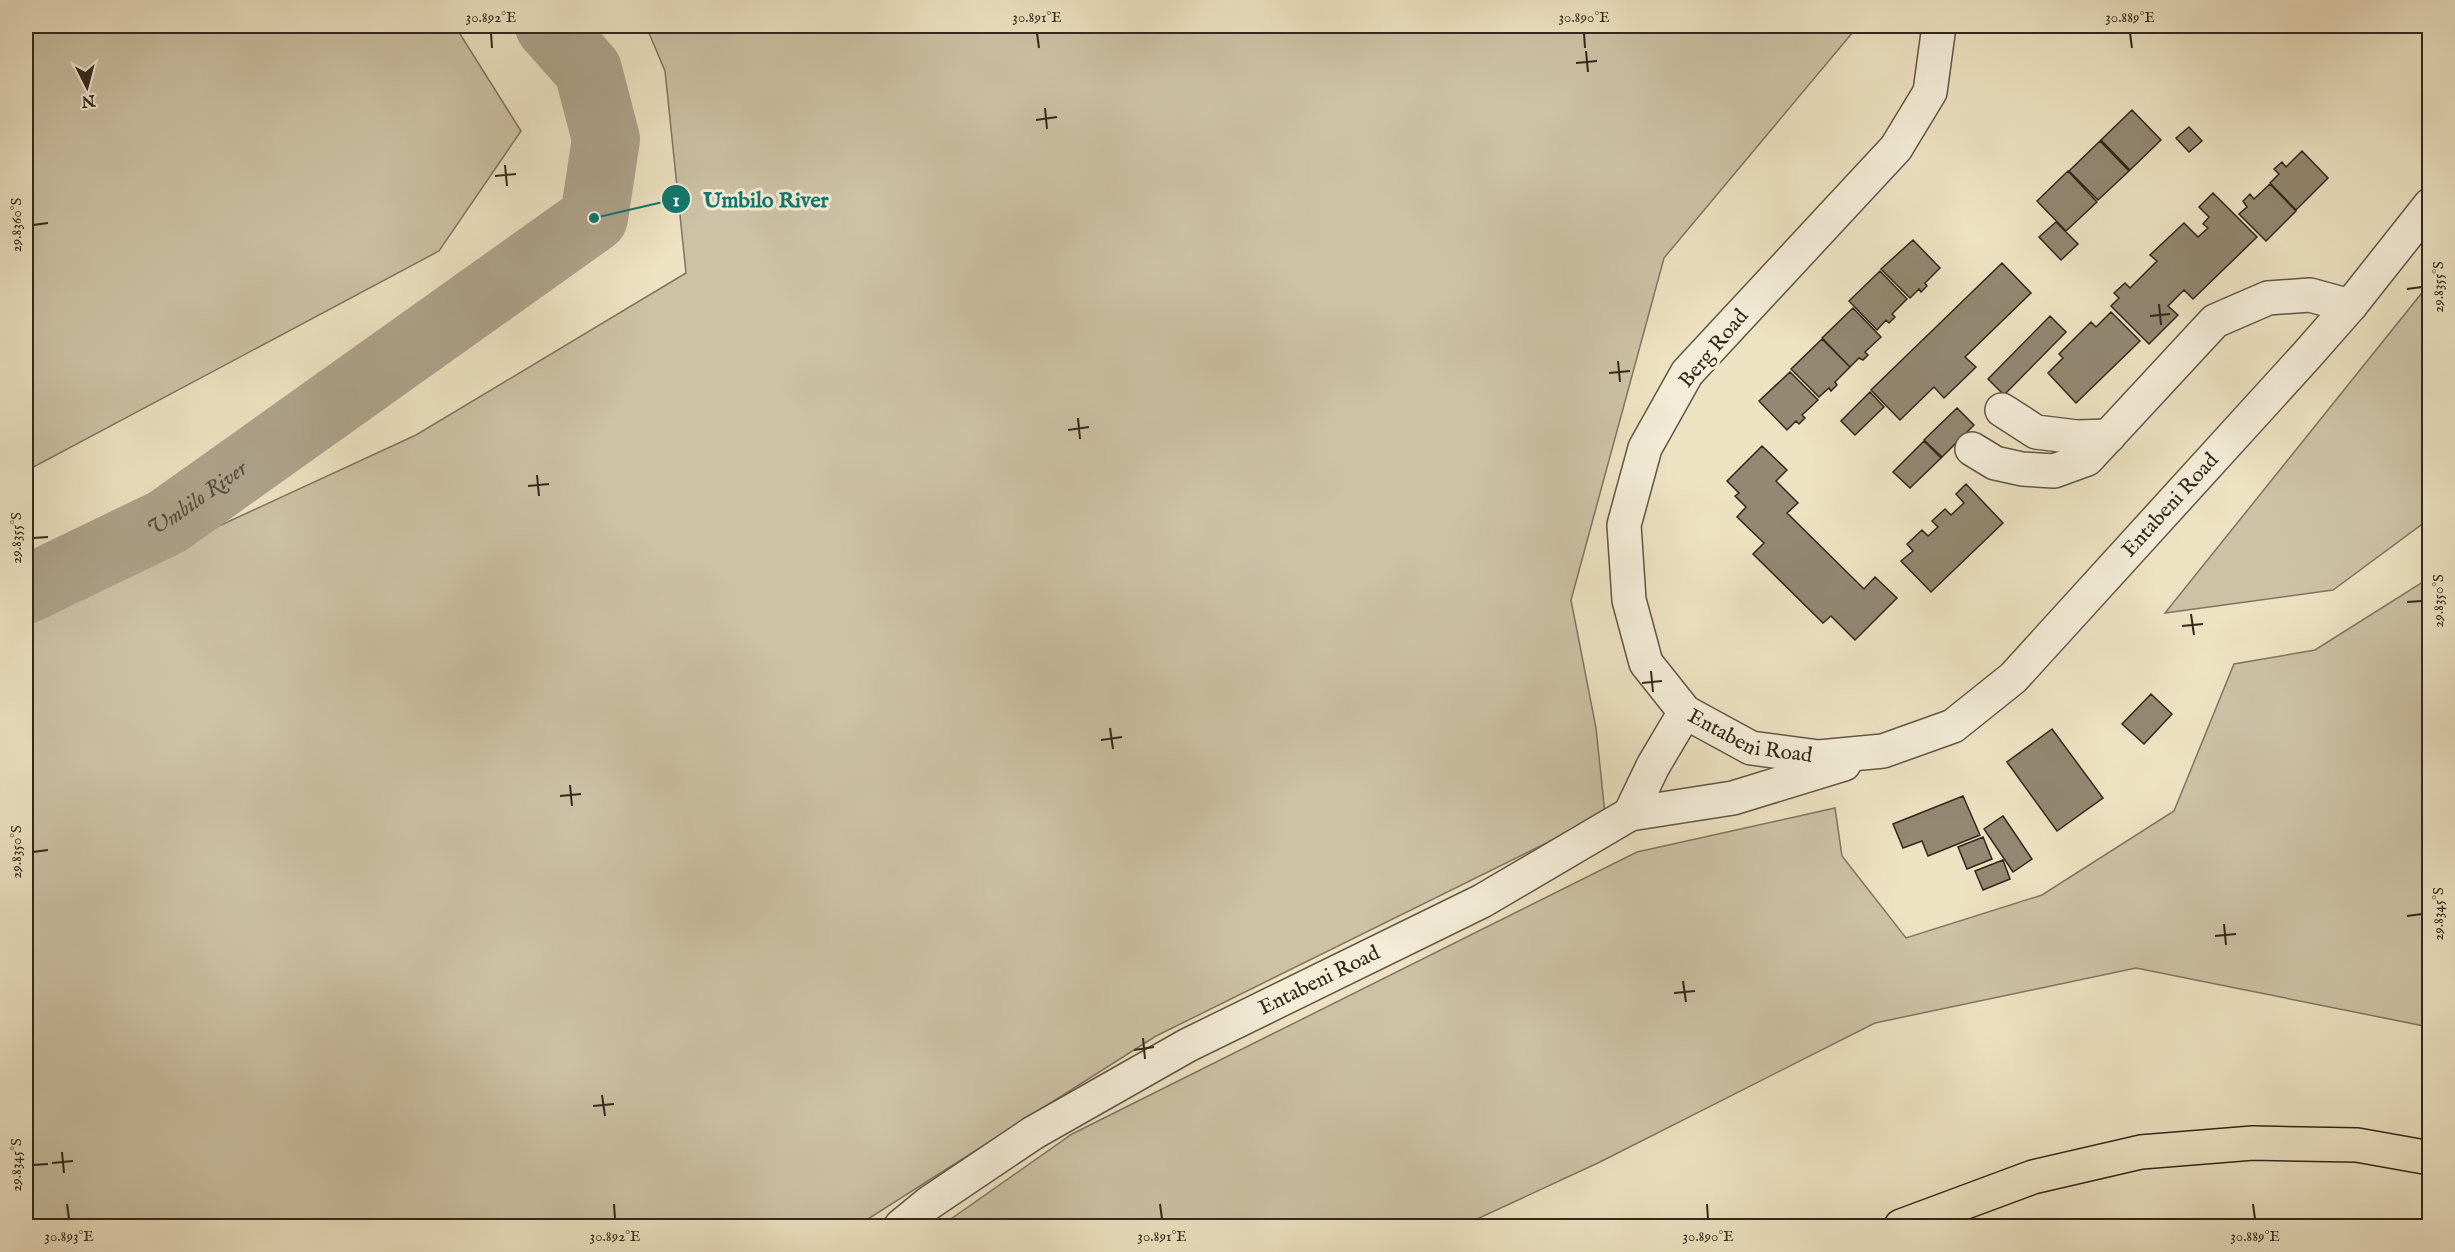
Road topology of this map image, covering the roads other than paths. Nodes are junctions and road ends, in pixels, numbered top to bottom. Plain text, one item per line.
1 (1939, 26) edge
2 (2430, 205) edge
3 (2350, 306) junction
4 (2002, 410) dead end
5 (2109, 436) junction
6 (1972, 449) dead end
7 (1685, 712) junction
8 (1883, 751) junction
9 (1630, 814) junction
10 (2430, 1158) edge
11 (901, 1227) edge
12 (1901, 1227) edge

1 - 7 street, Berg Road
2 - 3 street, Entabeni Road
3 - 5 street
3 - 8 street, Entabeni Road
4 - 5 street
5 - 6 street
7 - 8 street, Entabeni Road
7 - 9 street, Entabeni Road
8 - 9 street
9 - 11 street, Entabeni Road
10 - 12 highway

